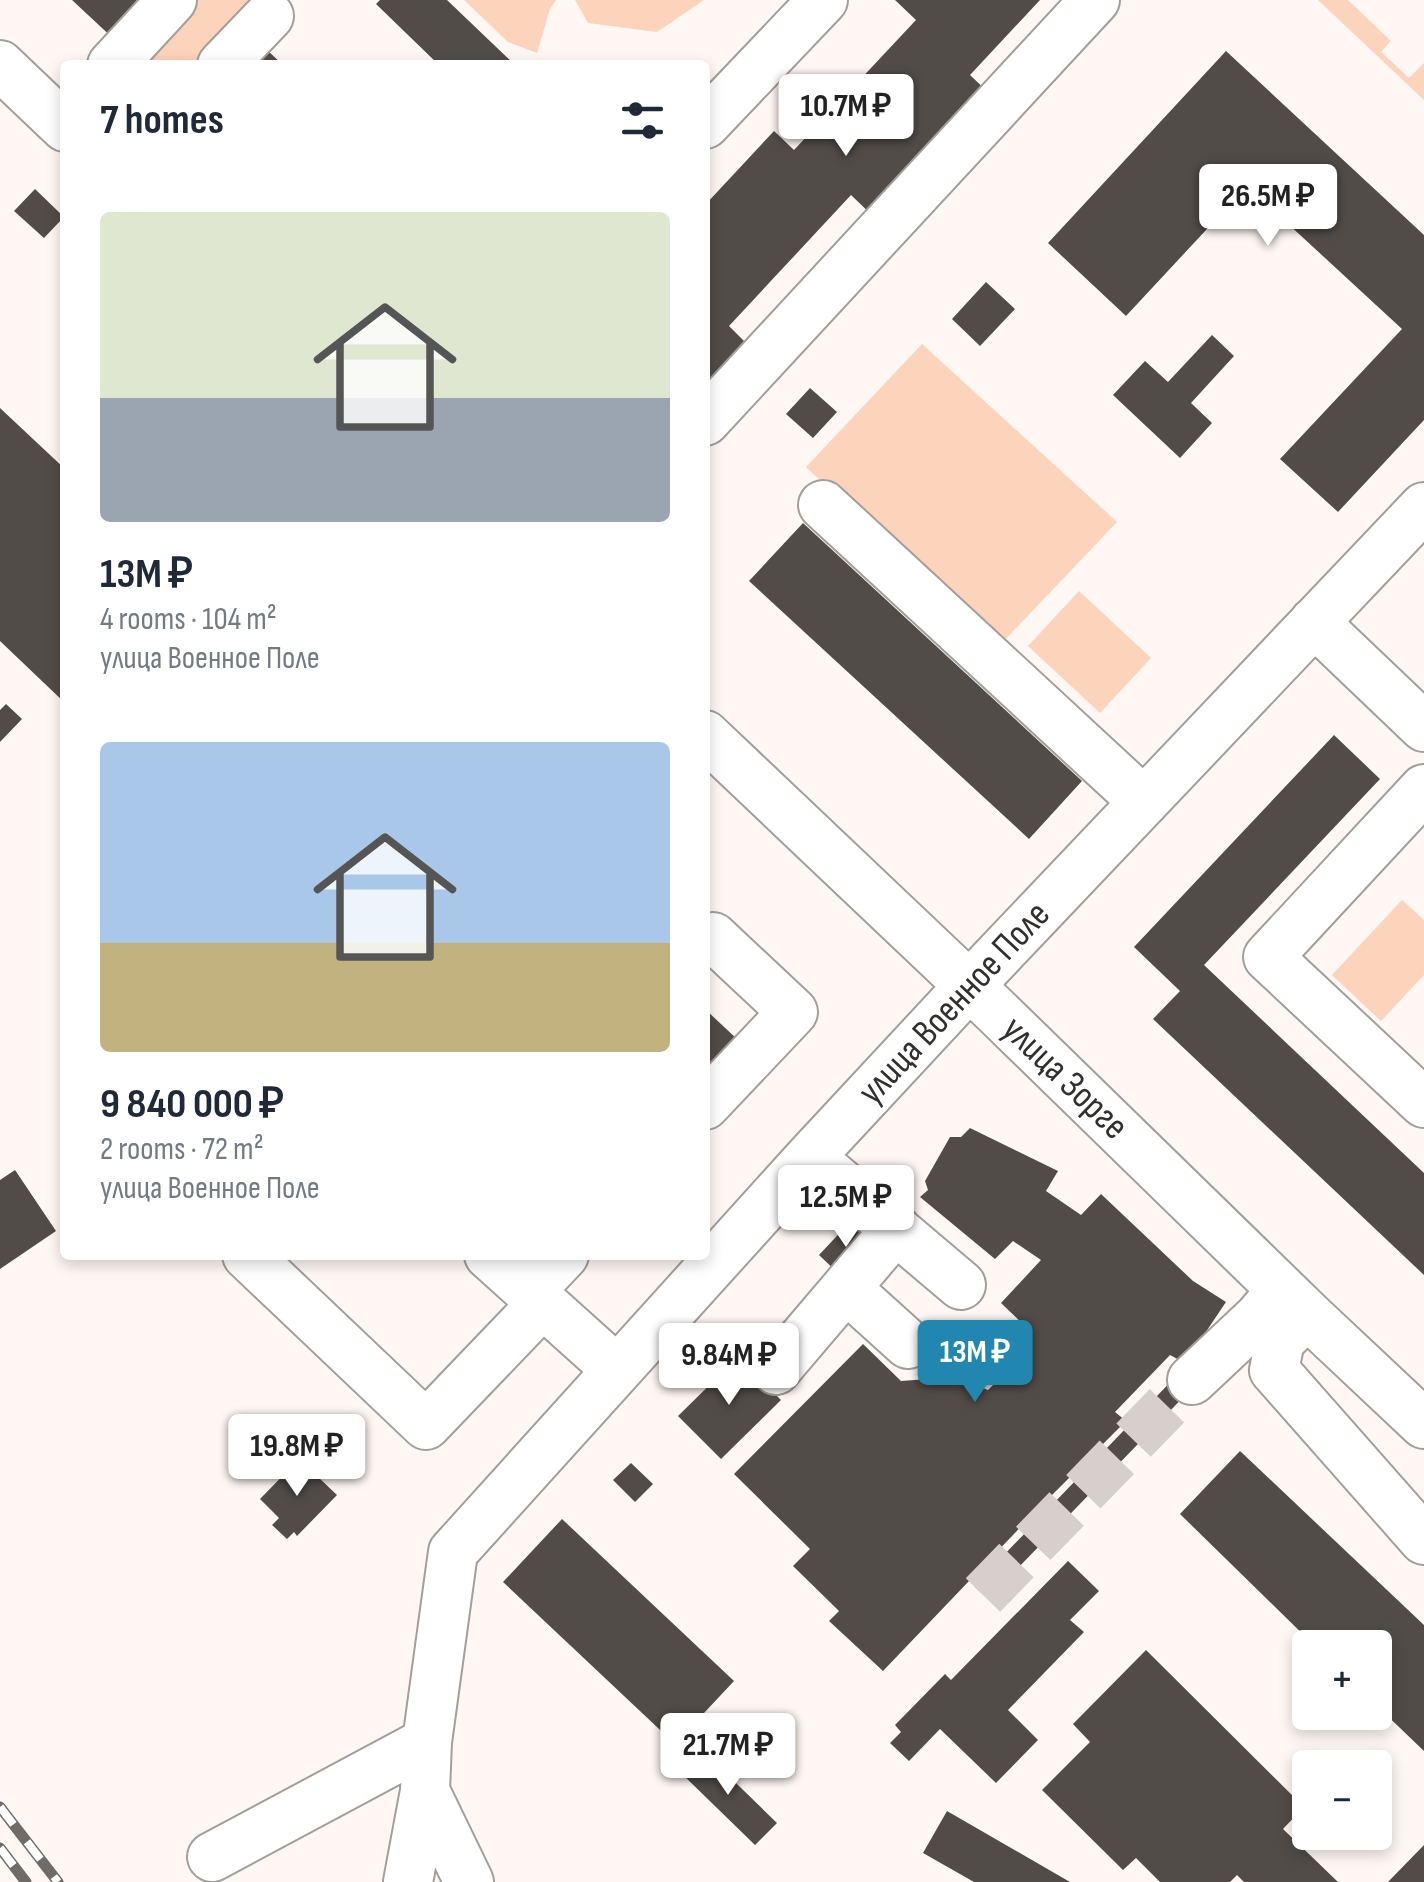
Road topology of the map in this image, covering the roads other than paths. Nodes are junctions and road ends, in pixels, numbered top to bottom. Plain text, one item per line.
1 (172, 0) edge
2 (823, 0) edge
3 (1095, 0) edge
4 (269, 16) dead end
5 (117, 60) edge
6 (227, 60) edge
7 (0, 65) edge
8 (60, 118) edge
9 (710, 119) edge
10 (710, 416) edge
11 (823, 505) dead end
12 (1424, 507) edge
13 (1314, 622) junction
14 (1424, 727) edge
15 (710, 739) edge
16 (1424, 789) edge
17 (1144, 802) junction
18 (713, 936) dead end
19 (968, 986) junction
20 (710, 1100) edge
21 (1424, 1103) edge
22 (810, 1157) junction
23 (896, 1230) junction
24 (252, 1260) edge
25 (494, 1260) edge
26 (561, 1260) edge
27 (962, 1285) dead end
28 (846, 1288) junction
29 (536, 1298) junction
30 (1295, 1302) junction
31 (908, 1344) dead end
32 (616, 1370) junction
33 (776, 1370) dead end
34 (1192, 1380) tunnel mouth
35 (1424, 1424) edge
36 (1424, 1540) edge
37 (428, 1742) junction
38 (425, 1791) junction
39 (212, 1857) dead end
40 (408, 1882) edge
41 (469, 1882) edge

1 - 5 street
2 - 9 street
3 - 10 street
4 - 6 street
7 - 8 street
11 - 17 street
12 - 13 street, улица Военное Поле
13 - 14 street
13 - 17 street, улица Военное Поле
15 - 19 street, улица Зорге
16 - 21 street
17 - 19 street, улица Военное Поле
18 - 20 street
19 - 22 street, улица Военное Поле
19 - 30 street, улица Зорге
22 - 23 street
22 - 32 street, улица Военное Поле
23 - 27 street
23 - 28 street
24 - 29 street
25 - 29 street
26 - 29 street
28 - 31 street
28 - 33 street
29 - 32 street
30 - 34 street
30 - 35 street, улица Зорге
30 - 36 street
32 - 37 street, улица Военное Поле
37 - 38 street
37 - 39 street
38 - 40 street
38 - 41 street

